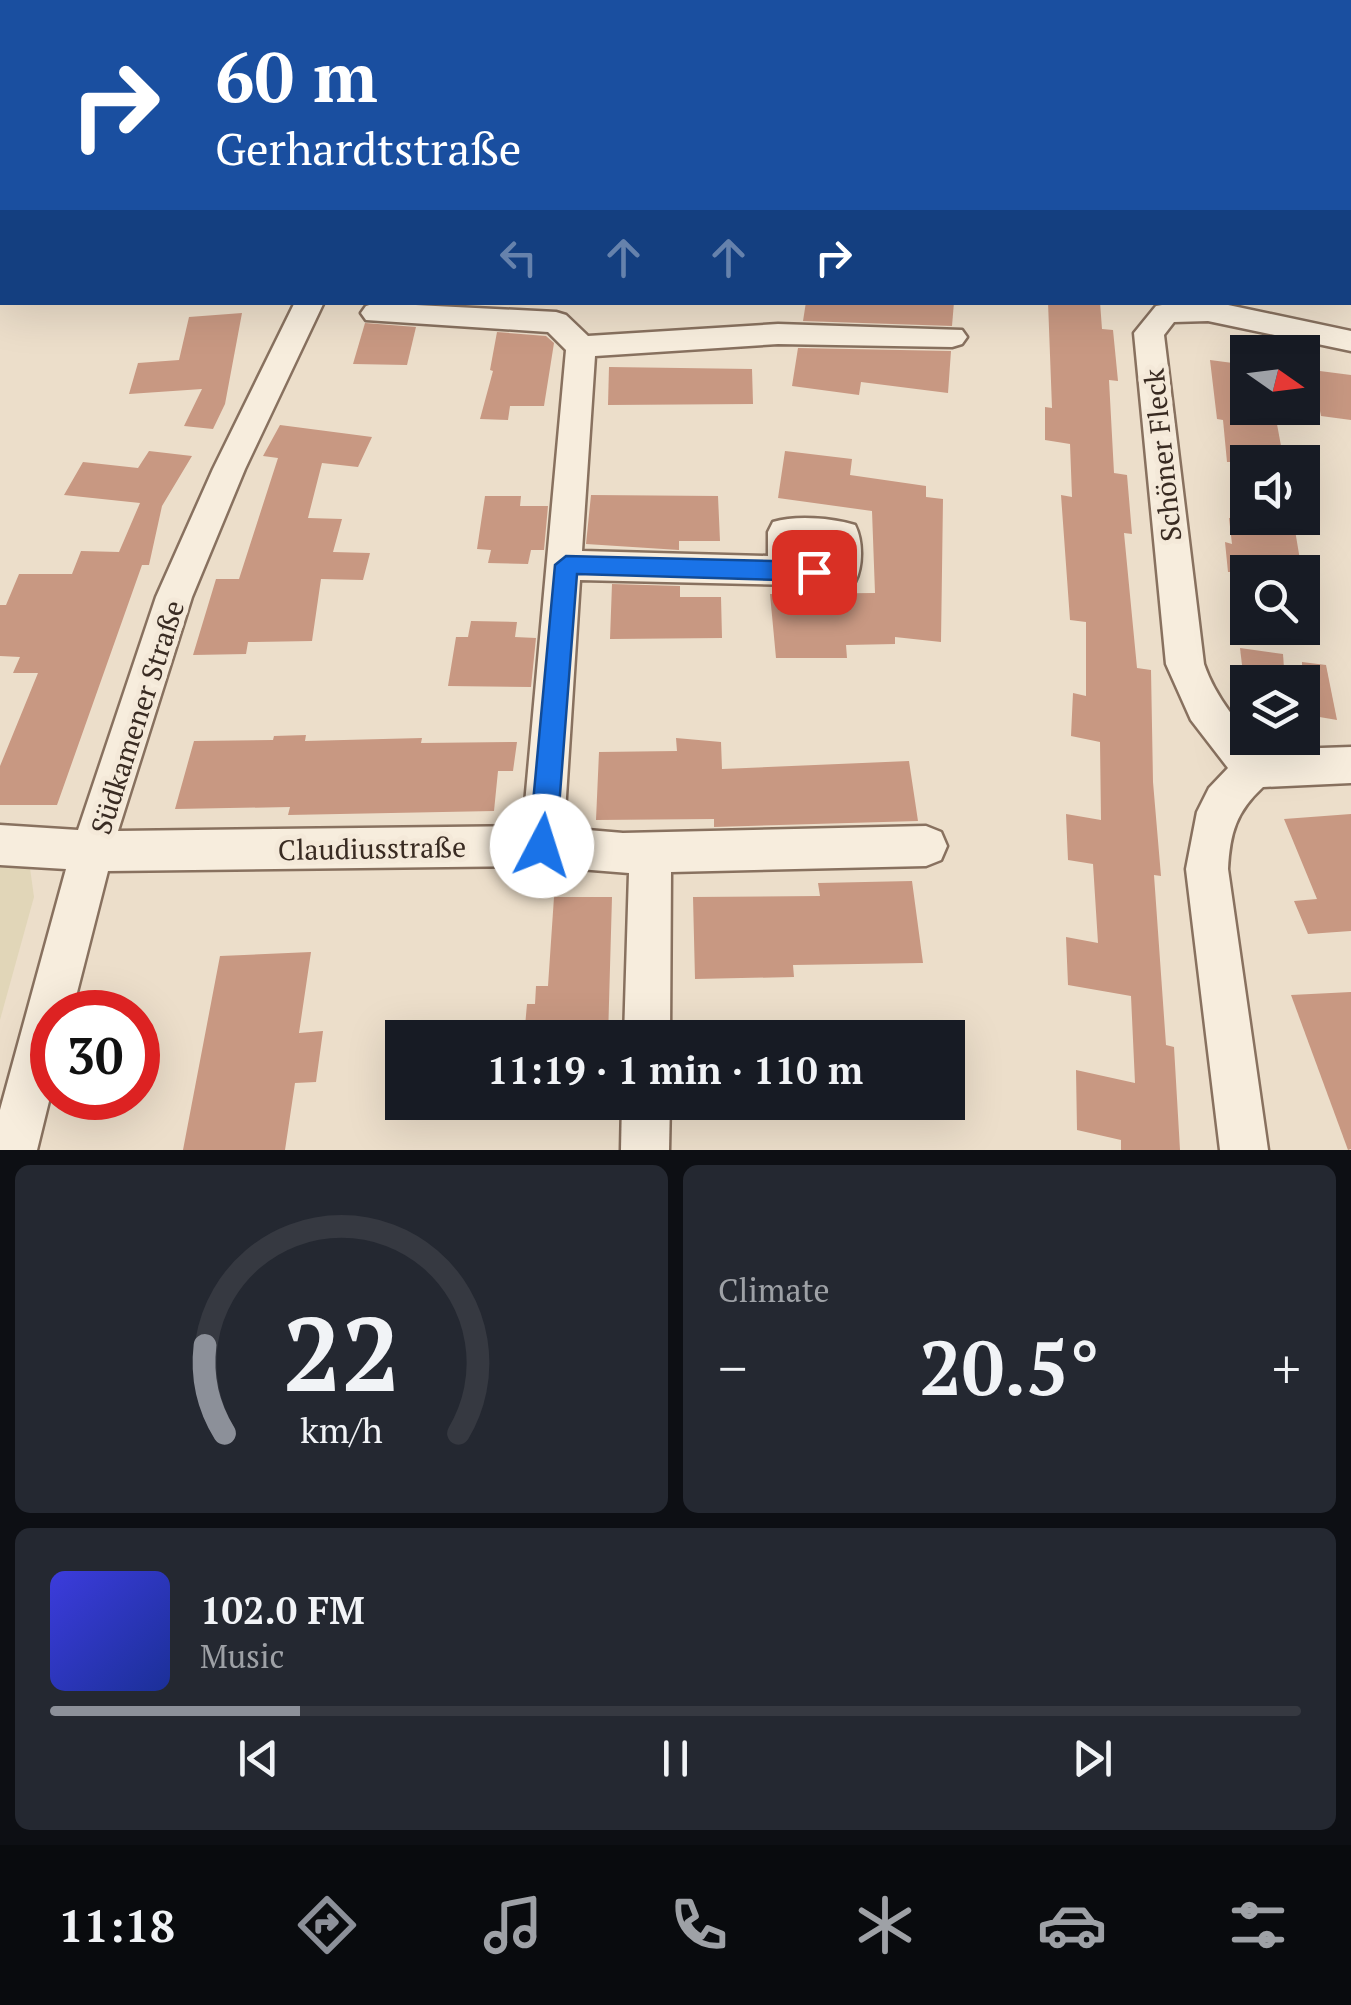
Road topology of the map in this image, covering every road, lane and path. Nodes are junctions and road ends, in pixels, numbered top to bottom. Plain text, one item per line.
1 (309, 305) edge
2 (784, 305) edge
3 (376, 313) dead end
4 (778, 334) junction
5 (952, 337) dead end
6 (1351, 341) edge
7 (581, 347) junction
8 (566, 565) junction
9 (785, 571) dead end
10 (1351, 765) edge
11 (1255, 768) junction
12 (0, 844) edge
13 (542, 846) junction
14 (926, 846) dead end
15 (94, 850) junction
16 (650, 852) junction
17 (647, 1020) edge
18 (646, 1120) edge
19 (13, 1150) edge
20 (645, 1150) edge
21 (1244, 1150) edge

1 - 15 street, Südkamener Straße
2 - 4 street
3 - 7 street
4 - 5 street
4 - 7 street
6 - 11 street, Schöner Fleck
7 - 8 street
8 - 9 street
8 - 13 street
10 - 11 street
11 - 21 street
12 - 15 street, Claudiusstraße
13 - 15 street, Claudiusstraße
13 - 16 street, Claudiusstraße
14 - 16 street, Claudiusstraße
15 - 19 street, Südkamener Straße
16 - 17 street
18 - 20 street

